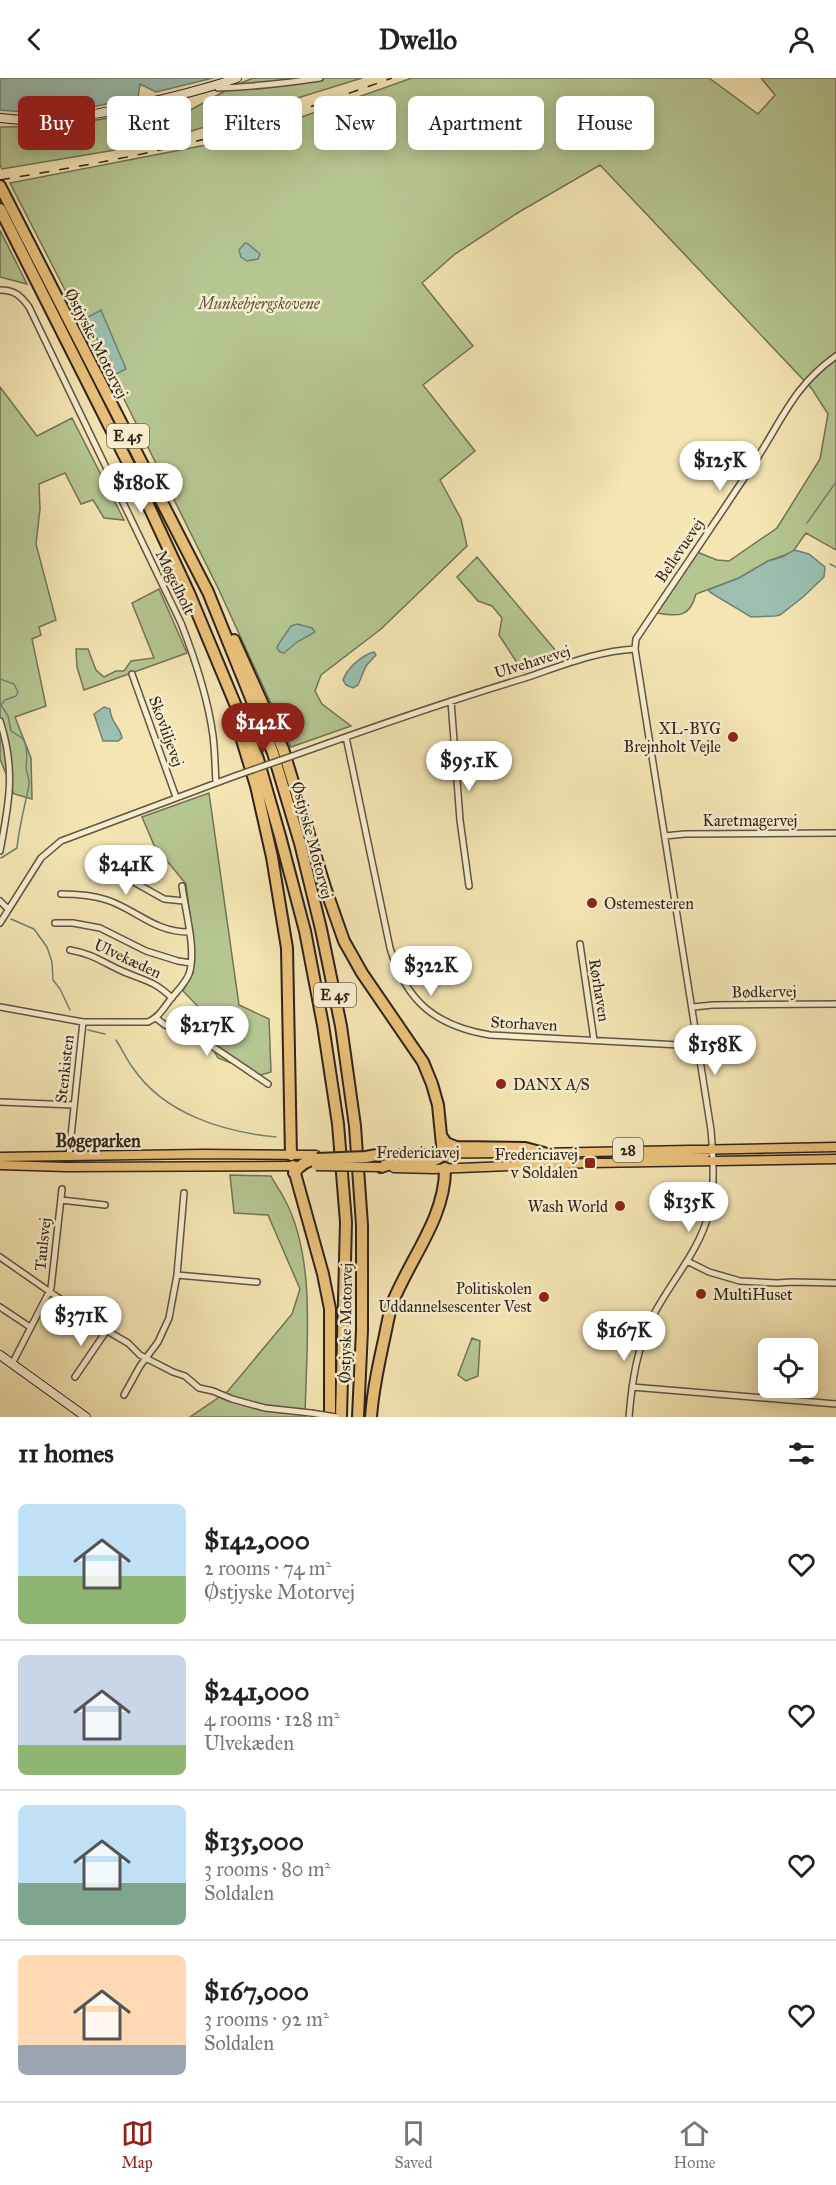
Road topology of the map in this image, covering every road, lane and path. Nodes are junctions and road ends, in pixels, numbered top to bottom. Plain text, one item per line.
1 (237, 78) edge
2 (320, 78) edge
3 (218, 85) junction
4 (0, 117) edge
5 (0, 186) edge
6 (0, 209) edge
7 (43, 281) junction
8 (0, 290) edge
9 (836, 356) edge
10 (208, 592) junction
11 (635, 648) junction
12 (218, 661) junction
13 (132, 674) dead end
14 (451, 701) junction
15 (0, 721) edge
16 (346, 737) junction
17 (216, 783) junction
18 (176, 797) junction
19 (836, 833) edge
20 (665, 836) junction
21 (0, 851) edge
22 (108, 873) dead end
23 (182, 886) dead end
24 (469, 886) dead end
25 (61, 894) dead end
26 (0, 901) edge
27 (184, 901) junction
28 (8, 909) junction
29 (0, 923) edge
30 (55, 923) dead end
31 (189, 932) junction
32 (580, 944) dead end
33 (70, 950) dead end
34 (191, 963) junction
35 (172, 998) junction
36 (836, 1004) edge
37 (0, 1006) edge
38 (693, 1007) junction
39 (156, 1018) junction
40 (83, 1022) junction
41 (594, 1040) junction
42 (699, 1046) junction
43 (268, 1084) dead end
44 (0, 1102) edge
45 (74, 1105) junction
46 (442, 1137) junction
47 (814, 1147) junction
48 (836, 1147) edge
49 (712, 1148) junction
50 (544, 1153) junction
51 (382, 1154) joint
52 (69, 1155) junction
53 (443, 1155) junction
54 (0, 1157) edge
55 (836, 1159) edge
56 (316, 1160) junction
57 (712, 1160) junction
58 (0, 1165) edge
59 (294, 1165) junction
60 (540, 1165) junction
61 (381, 1167) junction
62 (445, 1168) junction
63 (62, 1189) dead end
64 (184, 1193) dead end
65 (61, 1200) junction
66 (105, 1205) dead end
67 (0, 1257) edge
68 (687, 1261) junction
69 (177, 1275) junction
70 (257, 1282) dead end
71 (836, 1282) edge
72 (49, 1291) junction
73 (0, 1307) edge
74 (30, 1327) junction
75 (107, 1330) junction
76 (0, 1355) edge
77 (148, 1358) junction
78 (12, 1364) junction
79 (75, 1377) dead end
80 (632, 1387) junction
81 (124, 1395) dead end
82 (836, 1404) edge
83 (86, 1417) edge
84 (330, 1417) edge
85 (336, 1417) edge
86 (341, 1417) edge
87 (358, 1417) edge
88 (371, 1417) edge
89 (629, 1417) edge

1 - 3 street
2 - 3 street
3 - 4 street
5 - 7 highway, Østjyske Motorvej / E 45
6 - 7 highway, Østjyske Motorvej / E 45
7 - 10 highway, Østjyske Motorvej / E 45
7 - 12 highway, Østjyske Motorvej / E 45
8 - 17 street, Møgelholt
9 - 11 street, Bellevuevej
10 - 46 highway
10 - 87 highway, Østjyske Motorvej / E 45
11 - 14 street, Ulvehavevej
11 - 20 street
12 - 59 highway
12 - 86 highway, Østjyske Motorvej / E 45
13 - 18 street, Skovliljevej
14 - 16 street, Ulvehavevej
14 - 24 street
15 - 21 street
16 - 17 street, Ulvehavevej, bridge
16 - 41 street, Storhaven
17 - 18 street, Ulvehavevej
18 - 28 street, Ulvehavevej
19 - 20 street, Karetmagervej
20 - 38 street
22 - 27 street
23 - 27 street, Ulvekæden
25 - 31 street
26 - 28 street
27 - 31 street, Ulvekæden
28 - 29 street, Ulvehavevej
30 - 34 street, Ulvekæden
31 - 34 street, Ulvekæden
32 - 41 street, Rørhaven
33 - 35 street, Ulvekæden
34 - 35 street, Ulvekæden
35 - 39 street, Ulvekæden
36 - 38 street, Bødkervej
37 - 40 street
38 - 42 street
39 - 40 street
39 - 43 street
40 - 45 street, Stenkisten
41 - 42 street, Storhaven
42 - 49 street
44 - 45 street
45 - 52 street, Stenkisten
46 - 50 highway
46 - 53 highway
47 - 48 main road, Fredericiavej / 28
47 - 49 main road, Fredericiavej / 28
47 - 57 main road
49 - 50 main road, Fredericiavej / 28
49 - 57 street
49 - 60 main road
50 - 53 main road, Fredericiavej / 28
51 - 53 main road, Fredericiavej / 28
51 - 56 highway, bridge
52 - 54 main road
52 - 59 main road
53 - 61 highway
53 - 62 main road
55 - 57 main road, Fredericiavej / 28
56 - 59 highway
56 - 61 main road, Fredericiavej / 28, bridge
57 - 60 main road, Fredericiavej / 28
57 - 68 street
58 - 59 main road
59 - 84 highway
60 - 62 main road, Fredericiavej / 28
61 - 62 main road, Fredericiavej / 28
62 - 88 highway
63 - 65 street, Taulsvej
64 - 69 street
65 - 66 street, Taulsvej
65 - 72 street, Taulsvej
67 - 72 street
68 - 71 street
68 - 80 street
69 - 70 street
69 - 77 street
72 - 74 street, Taulsvej
72 - 75 street
73 - 74 street
74 - 78 street, Taulsvej
75 - 77 street
75 - 79 street
76 - 78 street
77 - 81 street
77 - 85 street, bridge
78 - 83 street
80 - 82 street
80 - 89 street

